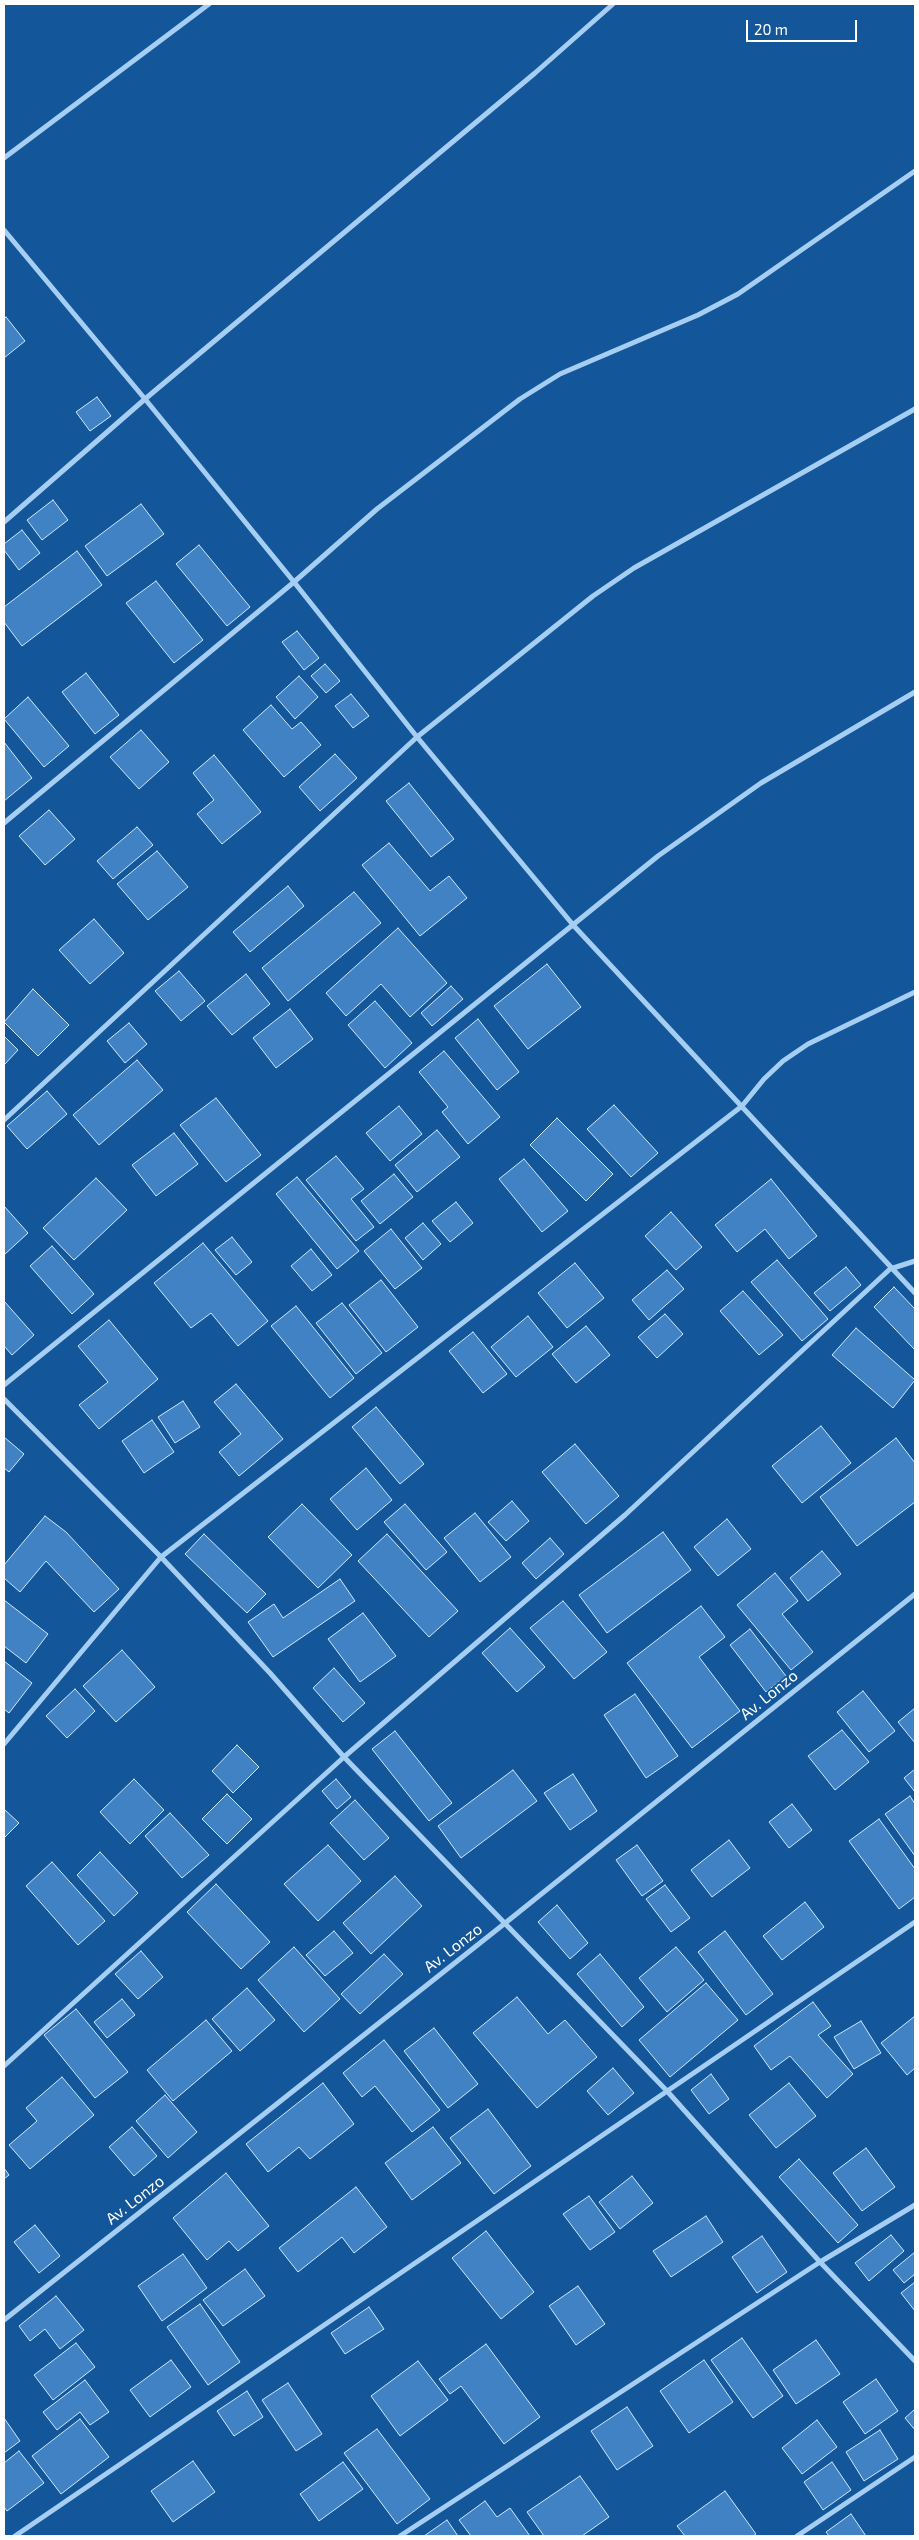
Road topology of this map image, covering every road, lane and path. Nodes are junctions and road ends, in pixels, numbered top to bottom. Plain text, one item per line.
1 (208, 4) edge
2 (613, 4) edge
3 (4, 158) edge
4 (915, 170) edge
5 (4, 230) edge
6 (145, 399) junction
7 (915, 408) edge
8 (4, 522) edge
9 (294, 582) junction
10 (915, 692) edge
11 (417, 737) junction
12 (4, 823) edge
13 (574, 926) junction
14 (915, 992) edge
15 (742, 1106) junction
16 (4, 1120) edge
17 (915, 1261) edge
18 (890, 1269) junction
19 (915, 1293) edge
20 (4, 1385) edge
21 (4, 1399) edge
22 (161, 1557) junction
23 (915, 1594) edge
24 (4, 1744) edge
25 (344, 1757) junction
26 (915, 1922) edge
27 (504, 1924) junction
28 (4, 2066) edge
29 (667, 2091) junction
30 (915, 2205) edge
31 (820, 2262) junction
32 (4, 2320) edge
33 (915, 2361) edge
34 (915, 2457) edge
35 (14, 2536) edge
36 (400, 2536) edge
37 (797, 2536) edge

1 - 3 street
2 - 6 street
4 - 9 street
5 - 6 street
6 - 8 street
6 - 9 street
7 - 11 street
9 - 11 street
9 - 12 street
10 - 13 street
11 - 13 street
11 - 16 street
13 - 15 street
13 - 20 street
14 - 15 street
15 - 18 street
15 - 22 street
17 - 18 street
18 - 19 street
18 - 25 street
21 - 22 street
22 - 24 street
22 - 25 street
23 - 27 street, Av. Lonzo
25 - 27 street
25 - 28 street
26 - 29 street
27 - 29 street
27 - 32 street, Av. Lonzo
29 - 31 street
29 - 35 street
30 - 31 street
31 - 33 street
31 - 36 street
34 - 37 street

